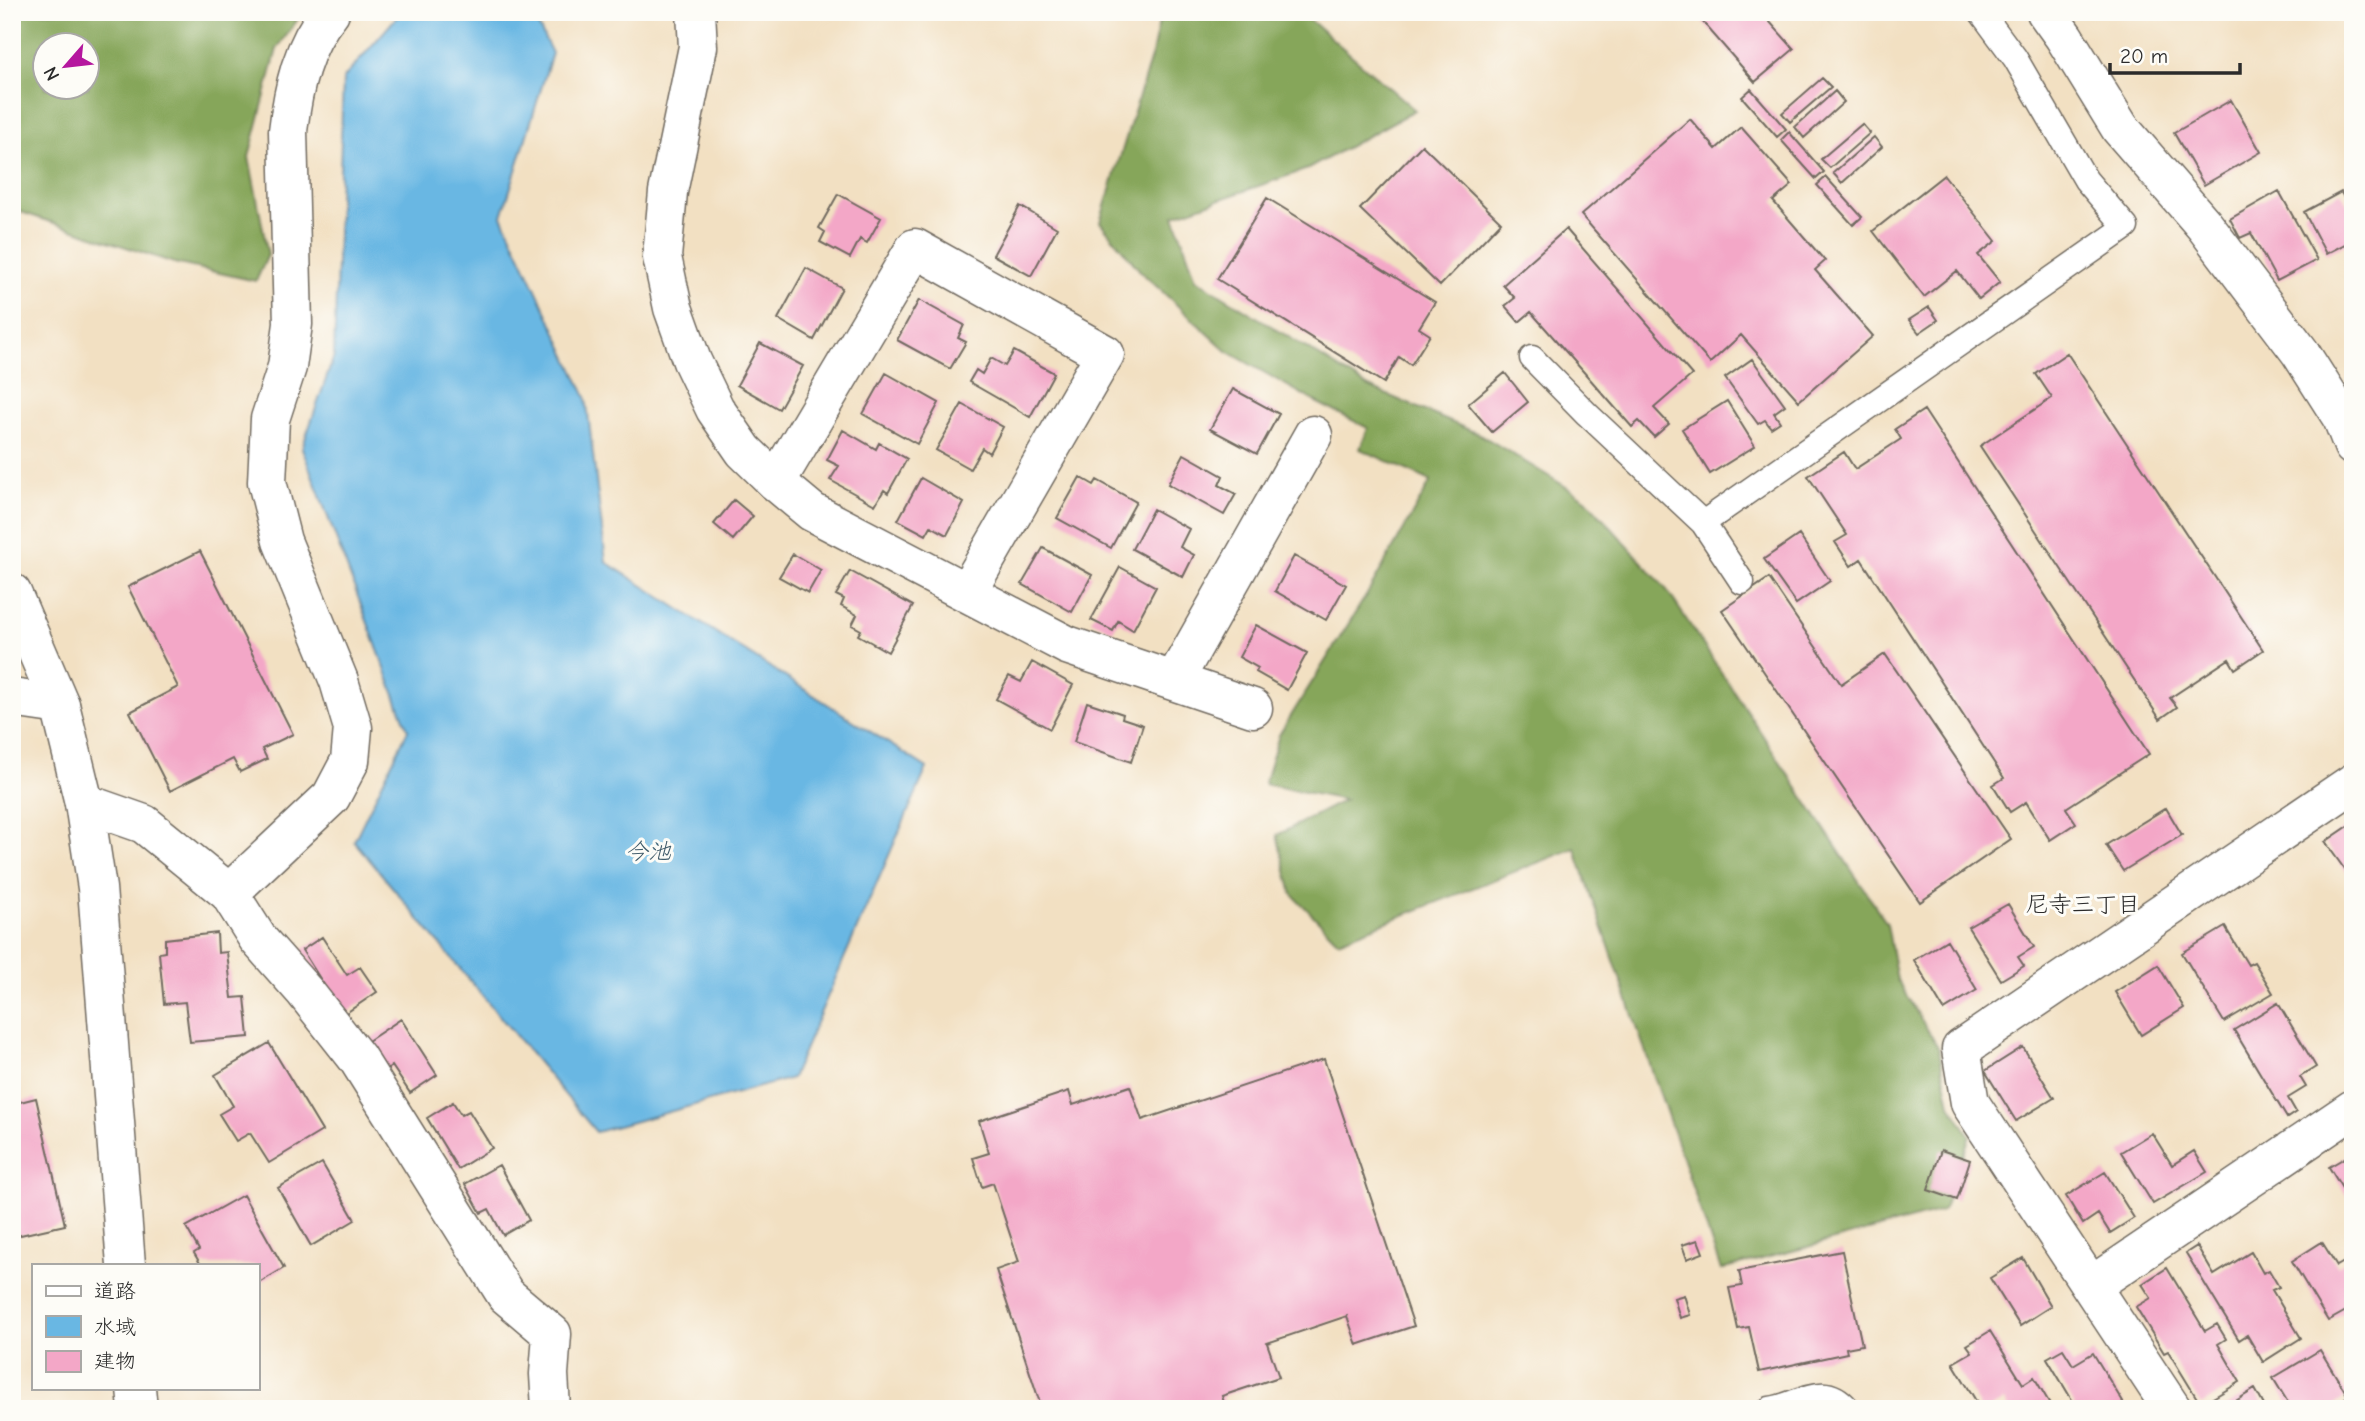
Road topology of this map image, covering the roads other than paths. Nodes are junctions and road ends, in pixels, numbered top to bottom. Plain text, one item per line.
1 (330, 12) edge
2 (695, 12) edge
3 (1981, 12) edge
4 (2046, 12) edge
5 (1532, 358) dead end
6 (2349, 428) edge
7 (1313, 435) dead end
8 (776, 482) junction
9 (1703, 523) junction
10 (1742, 582) dead end
11 (967, 592) junction
12 (12, 593) edge
13 (1174, 681) junction
14 (12, 698) edge
15 (60, 705) junction
16 (1253, 708) dead end
17 (2353, 783) edge
18 (84, 803) junction
19 (229, 893) junction
20 (2353, 1109) edge
21 (126, 1264) edge
22 (2091, 1286) junction
23 (136, 1390) edge
24 (138, 1409) edge
25 (551, 1409) edge
26 (1770, 1409) edge
27 (1848, 1409) edge
28 (2172, 1409) edge

1 - 19 street
2 - 8 street
3 - 9 lane
4 - 6 street
5 - 9 lane
7 - 13 street
8 - 11 street
8 - 11 street
9 - 10 lane
11 - 13 street
12 - 15 street
13 - 16 street
14 - 15 street
15 - 18 street
17 - 22 street
18 - 19 street
18 - 21 street
19 - 25 street
20 - 22 street
22 - 28 street
23 - 24 street
26 - 27 lane

